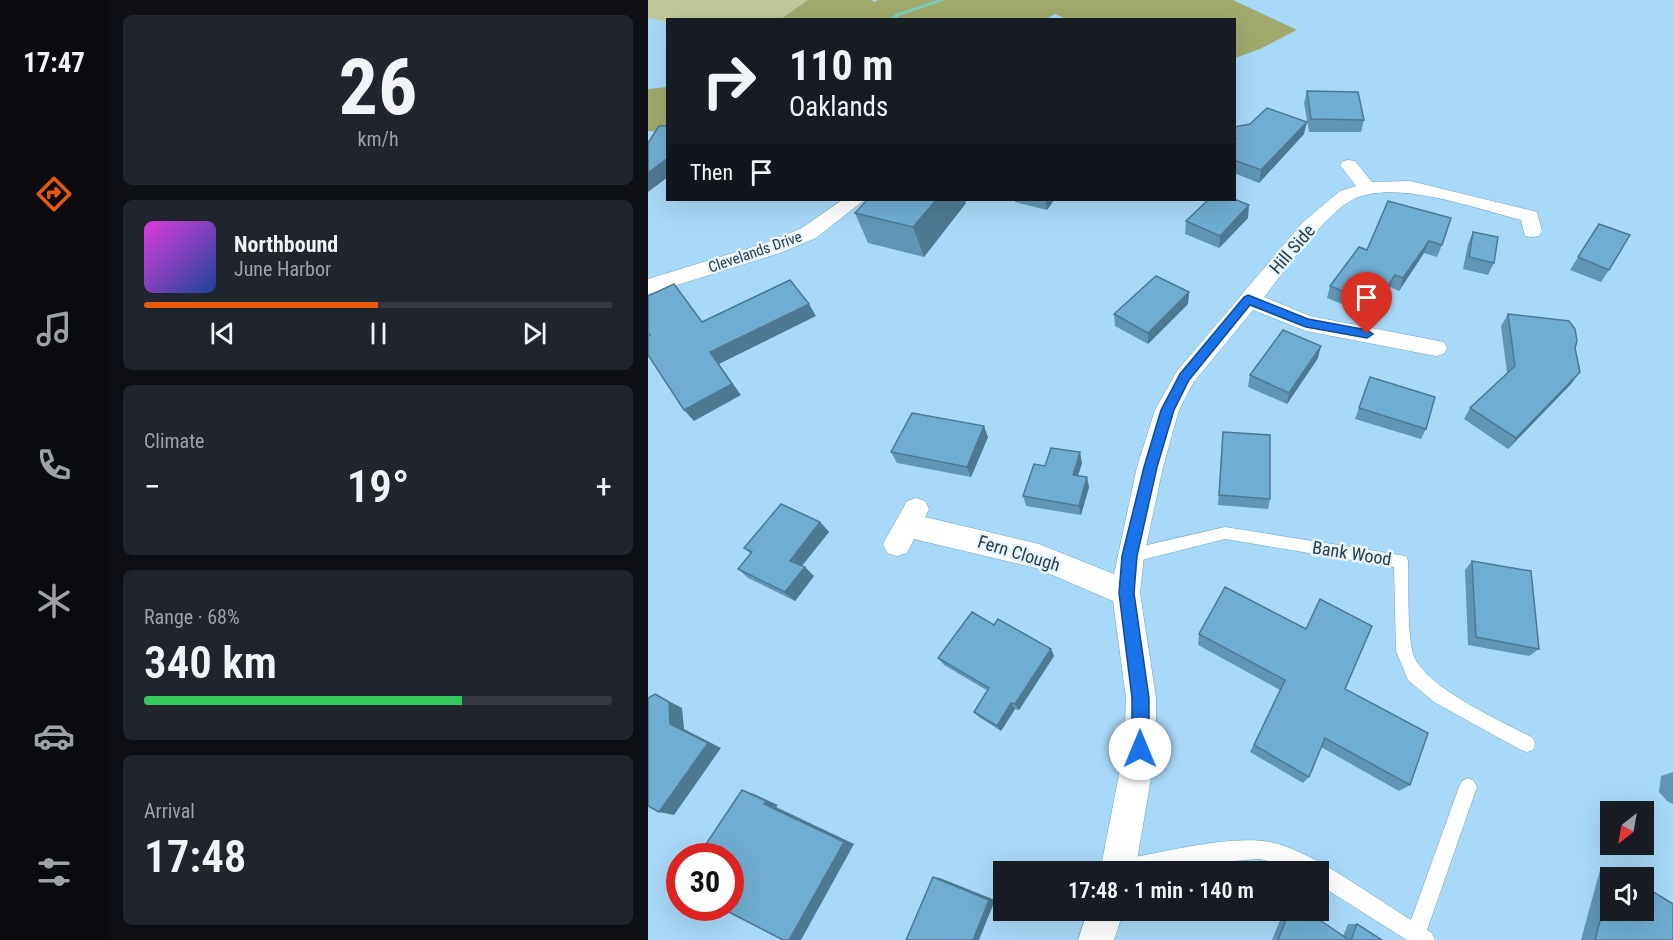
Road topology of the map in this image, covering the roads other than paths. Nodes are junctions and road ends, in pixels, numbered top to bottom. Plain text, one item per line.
1 (1349, 165) dead end
2 (1367, 188) junction
3 (853, 201) edge
4 (1532, 231) dead end
5 (648, 287) edge
6 (1248, 299) junction
7 (1436, 346) dead end
8 (907, 526) dead end
9 (1130, 556) junction
10 (1126, 593) junction
11 (1527, 744) dead end
12 (1468, 787) dead end
13 (1119, 861) edge
14 (1174, 861) edge
15 (1292, 861) edge
16 (1329, 880) edge
17 (1102, 921) edge
18 (1420, 937) edge
19 (1096, 940) edge

1 - 2 street
2 - 4 street, Hill Side
2 - 6 street, Hill Side
3 - 5 street, Clevelands Drive
6 - 7 street
6 - 9 street, Hill Side
8 - 10 street, Fern Clough
9 - 10 street, Hill Side
9 - 11 lane, Bank Wood
10 - 13 street, Hill Side
12 - 18 lane
14 - 15 lane
16 - 18 lane
17 - 19 street

